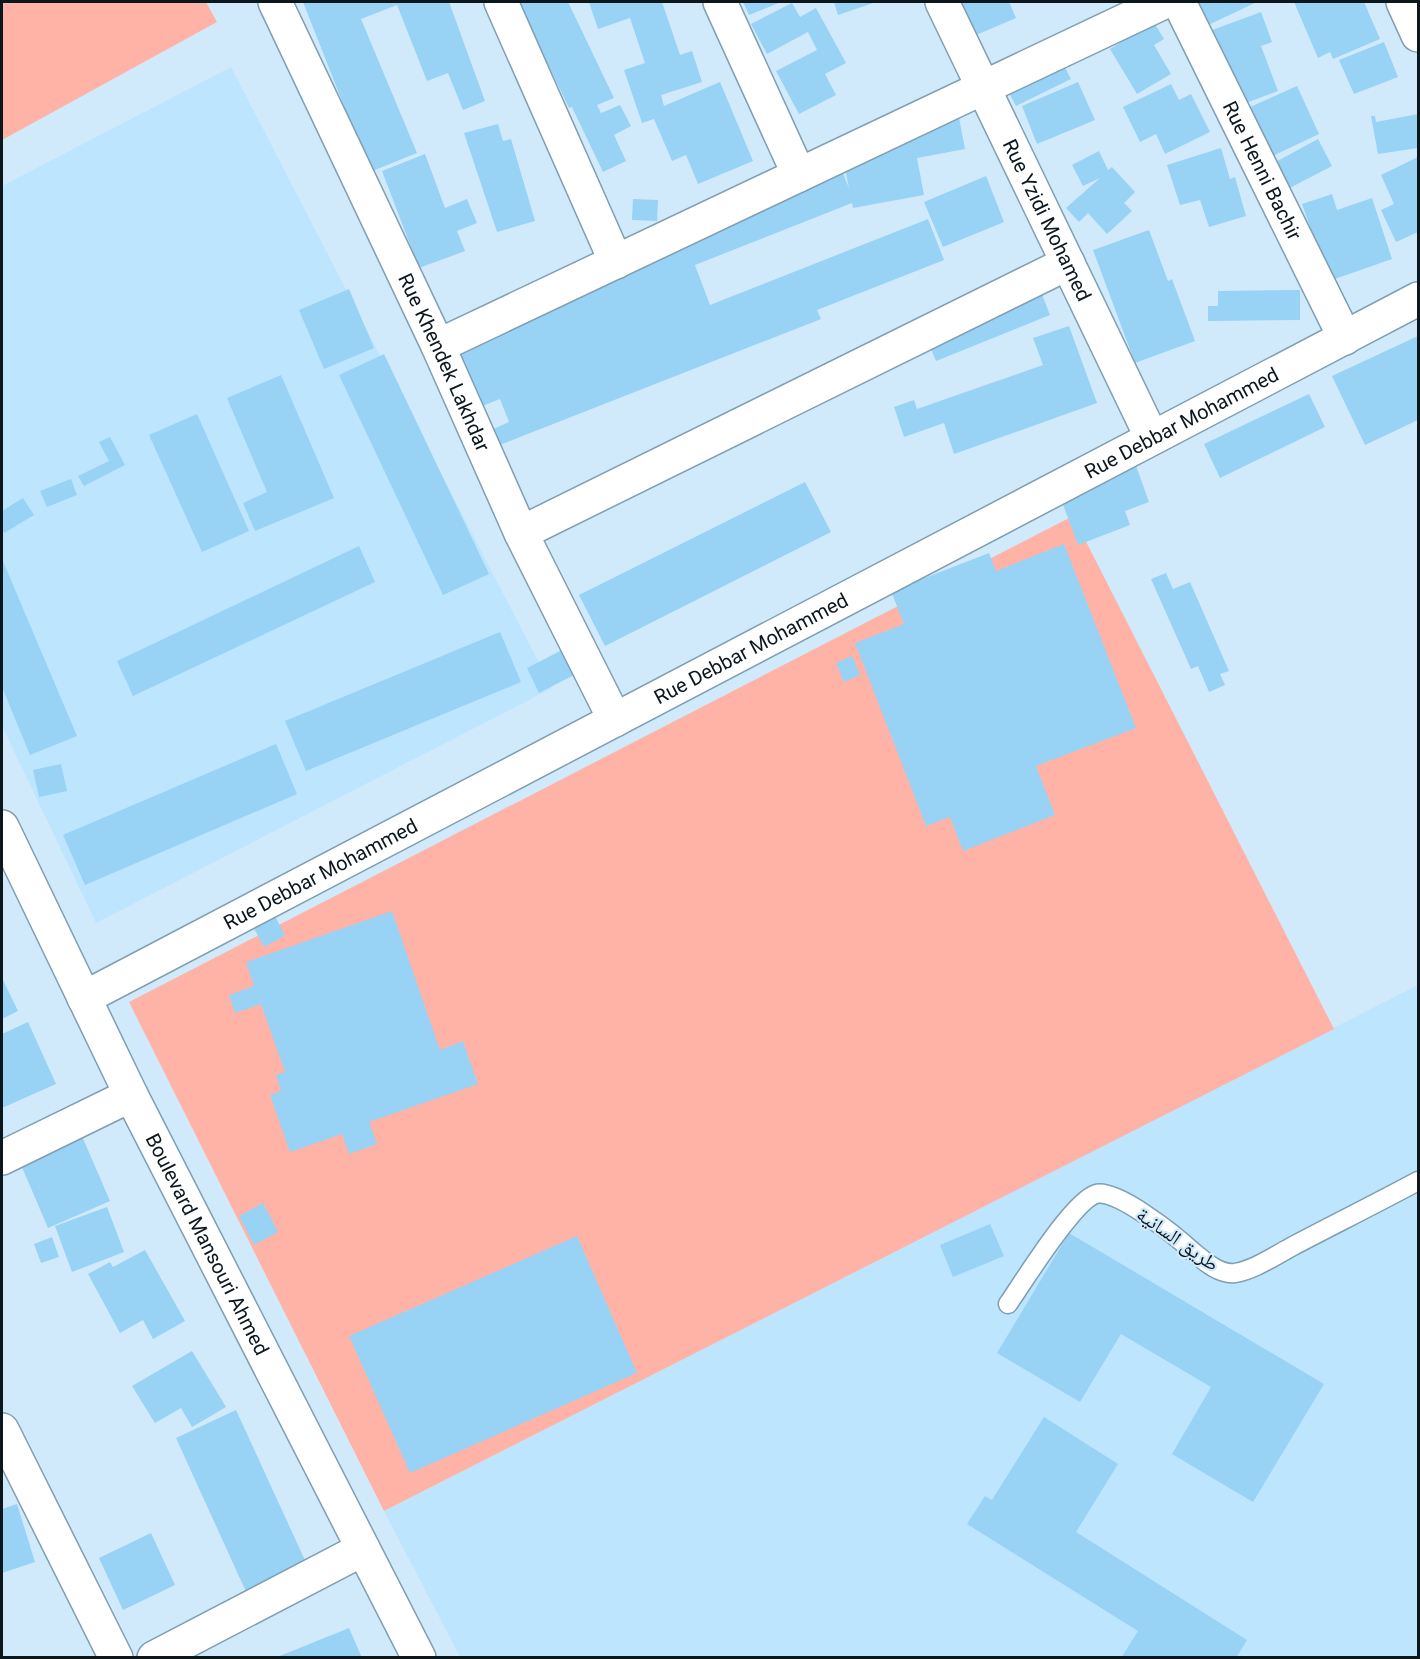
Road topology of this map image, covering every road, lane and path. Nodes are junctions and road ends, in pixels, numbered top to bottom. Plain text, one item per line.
1 (275, 2) edge
2 (501, 2) edge
3 (720, 2) edge
4 (942, 2) edge
5 (1164, 2) edge
6 (1179, 2) edge
7 (1402, 2) edge
8 (1419, 35) edge
9 (983, 87) junction
10 (799, 175) junction
11 (616, 262) junction
12 (1068, 263) junction
13 (1419, 299) edge
14 (1345, 338) junction
15 (438, 346) junction
16 (1152, 438) junction
17 (521, 533) junction
18 (615, 720) junction
19 (2, 828) edge
20 (84, 998) junction
21 (131, 1095) junction
22 (2, 1158) edge
23 (1419, 1181) edge
24 (1008, 1304) dead end
25 (3, 1437) edge
26 (363, 1549) junction
27 (116, 1658) edge
28 (154, 1658) edge
29 (419, 1658) edge

1 - 15 street, Rue Khendek Lakhdar
2 - 11 street
3 - 10 street
4 - 9 street, Rue Yzidi Mohamed
5 - 9 street
6 - 14 street, Rue Henni Bachir
7 - 8 street
9 - 10 street
9 - 12 street, Rue Yzidi Mohamed
10 - 11 street
11 - 15 street
12 - 16 street, Rue Yzidi Mohamed
12 - 17 street
13 - 14 street, Rue Debbar Mohammed
14 - 16 street, Rue Debbar Mohammed
15 - 17 street, Rue Khendek Lakhdar
16 - 18 street, Rue Debbar Mohammed
17 - 18 street, Rue Khendek Lakhdar
18 - 20 street, Rue Debbar Mohammed
19 - 20 street, Boulevard Mansouri Ahmed
20 - 21 street, Boulevard Mansouri Ahmed
21 - 22 street
21 - 26 street, Boulevard Mansouri Ahmed
23 - 24 lane, طريق السانية
25 - 27 street
26 - 28 street
26 - 29 street, Boulevard Mansouri Ahmed

